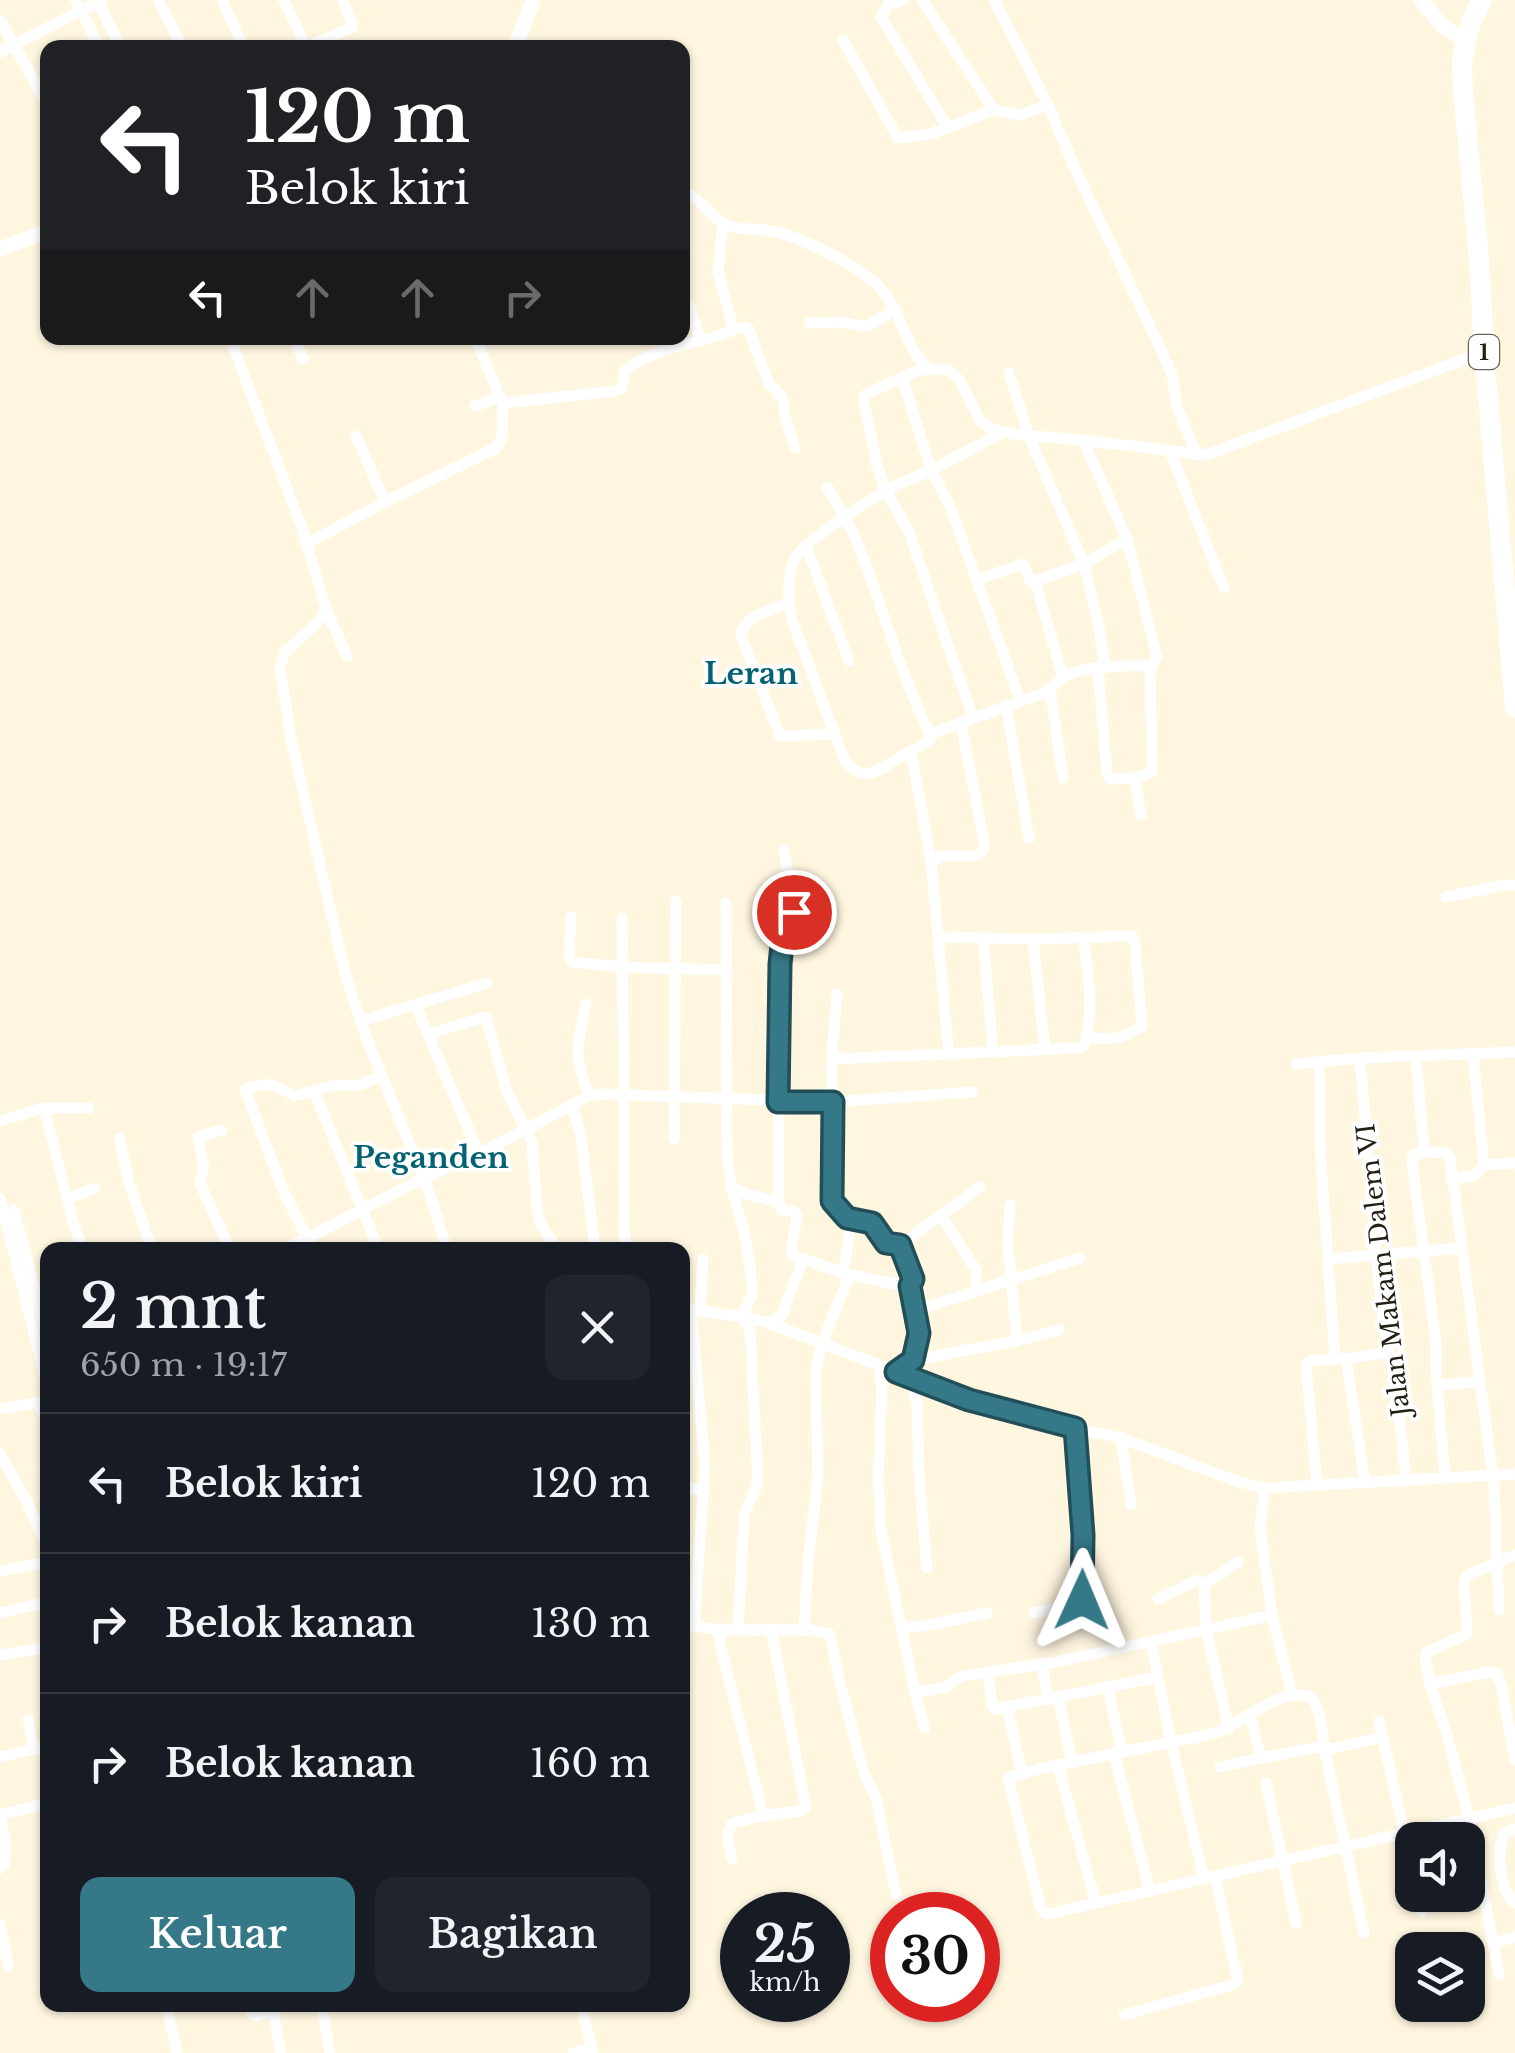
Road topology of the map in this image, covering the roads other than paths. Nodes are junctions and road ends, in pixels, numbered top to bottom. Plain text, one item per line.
1 (158, 0) edge
2 (222, 0) edge
3 (284, 0) edge
4 (343, 0) edge
5 (533, 0) edge
6 (903, 0) edge
7 (922, 0) edge
8 (994, 0) edge
9 (1420, 0) edge
10 (1482, 0) edge
11 (1496, 0) edge
12 (100, 1) edge
13 (78, 5) edge
14 (0, 20) edge
15 (1478, 21) junction
16 (96, 40) edge
17 (117, 40) edge
18 (179, 40) edge
19 (240, 40) edge
20 (304, 40) edge
21 (323, 40) edge
22 (518, 40) edge
23 (843, 40) dead end
24 (1466, 42) junction
25 (14, 45) junction
26 (0, 52) edge
27 (40, 92) edge
28 (1048, 105) junction
29 (994, 110) junction
30 (948, 128) junction
31 (690, 194) edge
32 (724, 224) junction
33 (40, 234) edge
34 (0, 249) edge
35 (690, 307) dead end
36 (896, 310) junction
37 (808, 323) dead end
38 (733, 328) junction
39 (700, 340) junction
40 (690, 341) edge
41 (233, 345) edge
42 (297, 345) edge
43 (479, 345) edge
44 (662, 345) edge
45 (1484, 352) junction
46 (303, 360) dead end
47 (928, 368) junction
48 (1009, 373) dead end
49 (902, 378) junction
50 (502, 400) junction
51 (475, 406) dead end
52 (1004, 432) junction
53 (356, 436) dead end
54 (1029, 436) junction
55 (1084, 440) junction
56 (795, 448) dead end
57 (1170, 451) junction
58 (1197, 454) junction
59 (931, 470) junction
60 (827, 486) dead end
61 (886, 491) junction
62 (385, 502) junction
63 (846, 518) junction
64 (1127, 539) junction
65 (306, 544) junction
66 (806, 546) junction
67 (1084, 564) junction
68 (977, 580) junction
69 (1034, 582) junction
70 (1224, 588) dead end
71 (1515, 600) edge
72 (789, 603) junction
73 (326, 610) junction
74 (348, 656) dead end
75 (849, 660) dead end
76 (1101, 668) junction
77 (1150, 668) junction
78 (1063, 678) junction
79 (1050, 690) junction
80 (1020, 700) junction
81 (1006, 705) junction
82 (1515, 708) edge
83 (967, 720) junction
84 (834, 734) junction
85 (930, 734) junction
86 (911, 751) junction
87 (1063, 778) dead end
88 (1135, 778) junction
89 (1141, 815) dead end
90 (1029, 838) dead end
91 (784, 850) dead end
92 (931, 861) junction
93 (1515, 885) edge
94 (1446, 897) dead end
95 (676, 901) dead end
96 (726, 903) dead end
97 (571, 917) dead end
98 (622, 918) dead end
99 (938, 937) junction
100 (984, 937) junction
101 (1083, 938) junction
102 (1033, 939) junction
103 (621, 967) junction
104 (675, 968) junction
105 (727, 970) junction
106 (487, 983) dead end
107 (837, 994) dead end
108 (415, 1004) junction
109 (586, 1004) dead end
110 (361, 1022) junction
111 (428, 1034) junction
112 (1086, 1038) junction
113 (1045, 1050) junction
114 (993, 1052) junction
115 (1515, 1052) edge
116 (1473, 1054) junction
117 (948, 1055) junction
118 (1416, 1056) junction
119 (1360, 1058) junction
120 (833, 1060) junction
121 (1319, 1063) junction
122 (1296, 1064) dead end
123 (380, 1076) junction
124 (314, 1091) junction
125 (973, 1092) dead end
126 (589, 1096) junction
127 (623, 1096) junction
128 (675, 1097) junction
129 (727, 1100) junction
130 (778, 1102) junction
131 (833, 1102) junction
132 (572, 1105) junction
133 (44, 1108) junction
134 (89, 1108) dead end
135 (0, 1120) edge
136 (525, 1128) junction
137 (222, 1130) dead end
138 (120, 1138) dead end
139 (674, 1139) dead end
140 (1424, 1152) junction
141 (479, 1154) junction
142 (1515, 1163) edge
143 (1484, 1166) junction
144 (424, 1178) junction
145 (1451, 1180) junction
146 (731, 1186) junction
147 (980, 1187) dead end
148 (96, 1188) dead end
149 (0, 1199) edge
150 (67, 1199) junction
151 (778, 1203) junction
152 (1010, 1205) dead end
153 (14, 1210) dead end
154 (362, 1210) junction
155 (941, 1214) junction
156 (852, 1220) junction
157 (80, 1242) edge
158 (149, 1242) edge
159 (226, 1242) edge
160 (310, 1242) edge
161 (314, 1242) edge
162 (376, 1242) edge
163 (444, 1242) edge
164 (552, 1242) edge
165 (594, 1242) edge
166 (625, 1242) edge
167 (900, 1245) junction
168 (1460, 1248) junction
169 (1422, 1250) junction
170 (1376, 1255) junction
171 (1080, 1258) dead end
172 (703, 1259) dead end
173 (803, 1259) junction
174 (1327, 1259) junction
175 (846, 1274) junction
176 (1010, 1278) junction
177 (910, 1286) junction
178 (976, 1290) junction
179 (691, 1309) edge
180 (914, 1311) junction
181 (742, 1317) junction
182 (37, 1321) junction
183 (770, 1323) junction
184 (40, 1326) edge
185 (1059, 1330) dead end
186 (40, 1338) edge
187 (1017, 1341) junction
188 (822, 1343) junction
189 (1389, 1352) junction
190 (1341, 1359) junction
191 (913, 1360) junction
192 (879, 1365) junction
193 (896, 1372) junction
194 (910, 1377) junction
195 (1479, 1382) junction
196 (1437, 1386) junction
197 (40, 1403) edge
198 (0, 1410) edge
199 (1075, 1428) junction
200 (1121, 1438) junction
201 (0, 1454) edge
202 (1515, 1474) edge
203 (1492, 1475) junction
204 (1444, 1478) junction
205 (1365, 1482) junction
206 (1406, 1482) junction
207 (1317, 1485) junction
208 (690, 1488) edge
209 (1264, 1488) junction
210 (704, 1489) junction
211 (1131, 1505) dead end
212 (40, 1530) edge
213 (1515, 1554) edge
214 (1238, 1562) dead end
215 (1496, 1562) junction
216 (40, 1564) edge
217 (927, 1568) dead end
218 (0, 1571) edge
219 (1204, 1585) junction
220 (1158, 1599) dead end
221 (40, 1604) edge
222 (690, 1608) edge
223 (1499, 1610) dead end
224 (0, 1613) edge
225 (1034, 1613) dead end
226 (987, 1614) dead end
227 (1272, 1614) junction
228 (690, 1625) edge
229 (902, 1628) junction
230 (771, 1629) junction
231 (1206, 1629) junction
232 (719, 1630) junction
233 (738, 1630) junction
234 (804, 1630) junction
235 (1151, 1642) junction
236 (40, 1648) edge
237 (0, 1656) edge
238 (1042, 1664) junction
239 (988, 1673) junction
240 (1158, 1677) junction
241 (1430, 1684) junction
242 (1108, 1688) junction
243 (916, 1693) junction
244 (1292, 1694) junction
245 (1053, 1698) junction
246 (1007, 1707) junction
247 (1250, 1716) junction
248 (28, 1720) dead end
249 (1379, 1721) dead end
250 (925, 1728) dead end
251 (1229, 1728) junction
252 (1383, 1738) junction
253 (1171, 1742) junction
254 (40, 1748) edge
255 (1324, 1748) junction
256 (33, 1750) junction
257 (1118, 1753) junction
258 (0, 1757) edge
259 (1261, 1758) junction
260 (1515, 1760) edge
261 (1072, 1763) junction
262 (1058, 1766) junction
263 (1220, 1767) dead end
264 (1022, 1773) junction
265 (1266, 1782) dead end
266 (40, 1805) edge
267 (1515, 1808) edge
268 (0, 1815) edge
269 (761, 1816) junction
270 (1469, 1818) junction
271 (1403, 1822) edge
272 (1451, 1822) edge
273 (1515, 1828) edge
274 (1395, 1834) edge
275 (1345, 1847) junction
276 (732, 1859) dead end
277 (1282, 1860) junction
278 (0, 1868) edge
279 (1209, 1877) junction
280 (1150, 1891) junction
281 (895, 1892) edge
282 (1096, 1903) junction
283 (1515, 1903) edge
284 (1296, 1923) dead end
285 (0, 1924) edge
286 (1364, 1933) dead end
287 (1515, 1937) edge
288 (1495, 1942) junction
289 (8, 1966) dead end
290 (1499, 1974) dead end
291 (168, 2012) edge
292 (273, 2012) edge
293 (323, 2012) edge
294 (584, 2012) edge
295 (1124, 2016) dead end
296 (592, 2050) edge
297 (176, 2053) edge
298 (280, 2053) edge
299 (330, 2053) edge
300 (573, 2053) edge

1 - 18 street
2 - 19 street
3 - 20 street
4 - 21 street
5 - 22 main road
6 - 30 street
7 - 29 street
8 - 28 street
9 - 24 main road
10 - 15 highway, 1
11 - 15 highway, 1
12 - 13 street
12 - 17 street
13 - 16 street
13 - 25 street
14 - 25 street
15 - 24 highway, 1
15 - 71 highway, 1
23 - 30 street
24 - 45 highway, 1
25 - 26 street
25 - 27 street
28 - 29 street
28 - 58 street
29 - 30 street
31 - 32 street
32 - 36 street
32 - 38 street
33 - 34 main road
35 - 39 street
36 - 37 street
36 - 47 street
38 - 39 street
38 - 56 street
39 - 40 street
41 - 65 street
42 - 46 street
43 - 50 street
44 - 50 street
45 - 58 street
45 - 82 highway, 1
47 - 49 street
47 - 52 street
48 - 54 street
49 - 59 street
49 - 61 street
50 - 51 street
50 - 62 street
52 - 54 street
52 - 59 street
53 - 62 street
54 - 55 street
54 - 67 street
55 - 57 street
55 - 64 street
57 - 58 street
57 - 70 street
59 - 61 street
59 - 68 street
60 - 63 street
61 - 63 street
61 - 83 street
62 - 65 street
63 - 66 street
63 - 85 street
64 - 67 street
64 - 77 street
65 - 73 street
66 - 72 street
66 - 75 street
67 - 69 street
67 - 76 street
68 - 69 street
68 - 80 street
69 - 78 street
72 - 84 street
72 - 84 street
73 - 74 street
73 - 110 street
76 - 77 street
76 - 78 street
76 - 88 street
77 - 88 street
78 - 79 street
79 - 80 street
79 - 87 street
80 - 81 street
81 - 83 street
81 - 90 street
83 - 85 street
83 - 92 street
84 - 86 street
85 - 86 street
86 - 92 street
88 - 89 street
91 - 130 street
92 - 99 street
93 - 94 street
95 - 104 street
96 - 105 street
97 - 103 street
98 - 103 street
99 - 100 street
99 - 117 street
100 - 102 street
100 - 114 street
101 - 102 street
101 - 112 street
101 - 112 street
102 - 113 street
103 - 104 street
103 - 127 street
104 - 105 street
104 - 128 street
105 - 129 street
106 - 108 street
107 - 120 street
108 - 110 street
108 - 111 street
109 - 126 street
110 - 123 street
111 - 136 street
111 - 141 street
112 - 113 street
113 - 114 street
114 - 117 street
115 - 116 street
116 - 118 street
116 - 143 street
117 - 120 street
118 - 119 street
118 - 140 street
119 - 121 street
119 - 170 street, Jalan Makam Dalem VI
120 - 131 street
121 - 122 street
121 - 174 street
123 - 124 street
123 - 144 street
124 - 154 street
124 - 160 street
125 - 131 street
126 - 127 street
126 - 132 street
127 - 128 street
127 - 166 street
128 - 129 street
128 - 139 street
129 - 130 street
129 - 146 street
130 - 131 street
130 - 151 street
131 - 156 street
132 - 136 street
132 - 165 street
133 - 134 street
133 - 135 street
133 - 150 street
136 - 141 street
136 - 164 street
137 - 159 street
138 - 158 street
140 - 145 street
140 - 169 street
141 - 144 street
142 - 143 street
143 - 145 street
144 - 154 street
144 - 163 street
145 - 168 street
146 - 151 street
146 - 181 street
147 - 155 street
148 - 150 street
149 - 182 street
150 - 157 street
151 - 173 street
152 - 176 street
153 - 182 street
154 - 161 street
154 - 162 street
155 - 167 street
155 - 178 street
156 - 167 street
156 - 175 street
167 - 177 street
168 - 169 street
168 - 195 street
169 - 170 street
169 - 196 street
170 - 174 street
170 - 189 street, Jalan Makam Dalem VI
171 - 176 street
172 - 179 street
173 - 175 street
173 - 183 street
174 - 190 street
175 - 177 street
175 - 188 street
176 - 178 street
176 - 187 street
177 - 180 street
178 - 180 street
179 - 181 street
179 - 210 street
180 - 191 street
181 - 183 street
181 - 233 street
182 - 184 street
182 - 186 street
183 - 188 street
185 - 187 street
187 - 191 street
188 - 192 street
188 - 234 street
189 - 190 street
189 - 206 street, Jalan Makam Dalem VI
190 - 205 street
190 - 207 street
191 - 193 street
192 - 193 street
192 - 229 street
193 - 194 street
194 - 199 street
194 - 217 street
195 - 196 street
195 - 203 street
196 - 204 street
197 - 198 street
199 - 200 street
199 - 225 street
200 - 209 street
200 - 211 street
201 - 212 street
202 - 203 street
203 - 204 street
203 - 215 street
204 - 206 street
205 - 206 street
205 - 207 street
207 - 209 street
208 - 210 street
209 - 227 street
210 - 222 street
213 - 215 street
214 - 219 street
215 - 223 street
215 - 241 street
216 - 218 street
219 - 220 street
219 - 231 street
221 - 224 street
226 - 229 street
227 - 231 street
227 - 244 street
228 - 232 street
229 - 243 street
230 - 233 street
230 - 234 street
230 - 269 street
231 - 235 street
231 - 251 street
232 - 233 street
232 - 269 street
234 - 281 street
235 - 238 street
235 - 240 street
236 - 237 street
238 - 239 street
238 - 245 street
239 - 243 street
239 - 246 street
240 - 242 street
240 - 253 street
241 - 260 street
241 - 270 street
242 - 245 street
242 - 257 street
243 - 250 street
244 - 247 street
244 - 255 street
245 - 246 street
245 - 261 street
246 - 264 street
247 - 251 street
247 - 259 street
248 - 256 street
249 - 252 street
251 - 253 street
252 - 255 street
252 - 271 street
253 - 257 street
253 - 279 street
254 - 256 street
255 - 259 street
255 - 275 street
256 - 258 street
257 - 261 street
257 - 280 street
259 - 263 street
261 - 262 street
262 - 264 street
262 - 282 street
264 - 282 street
265 - 277 street
266 - 268 street
267 - 270 street
268 - 278 street
269 - 276 street
270 - 272 street
270 - 288 street
273 - 283 street
274 - 275 street
275 - 277 street
275 - 286 street
277 - 279 street
277 - 284 street
279 - 280 street
279 - 295 street
280 - 282 street
285 - 289 street
287 - 288 street
288 - 290 street
291 - 297 street
292 - 298 street
293 - 299 street
294 - 296 street
296 - 300 street

